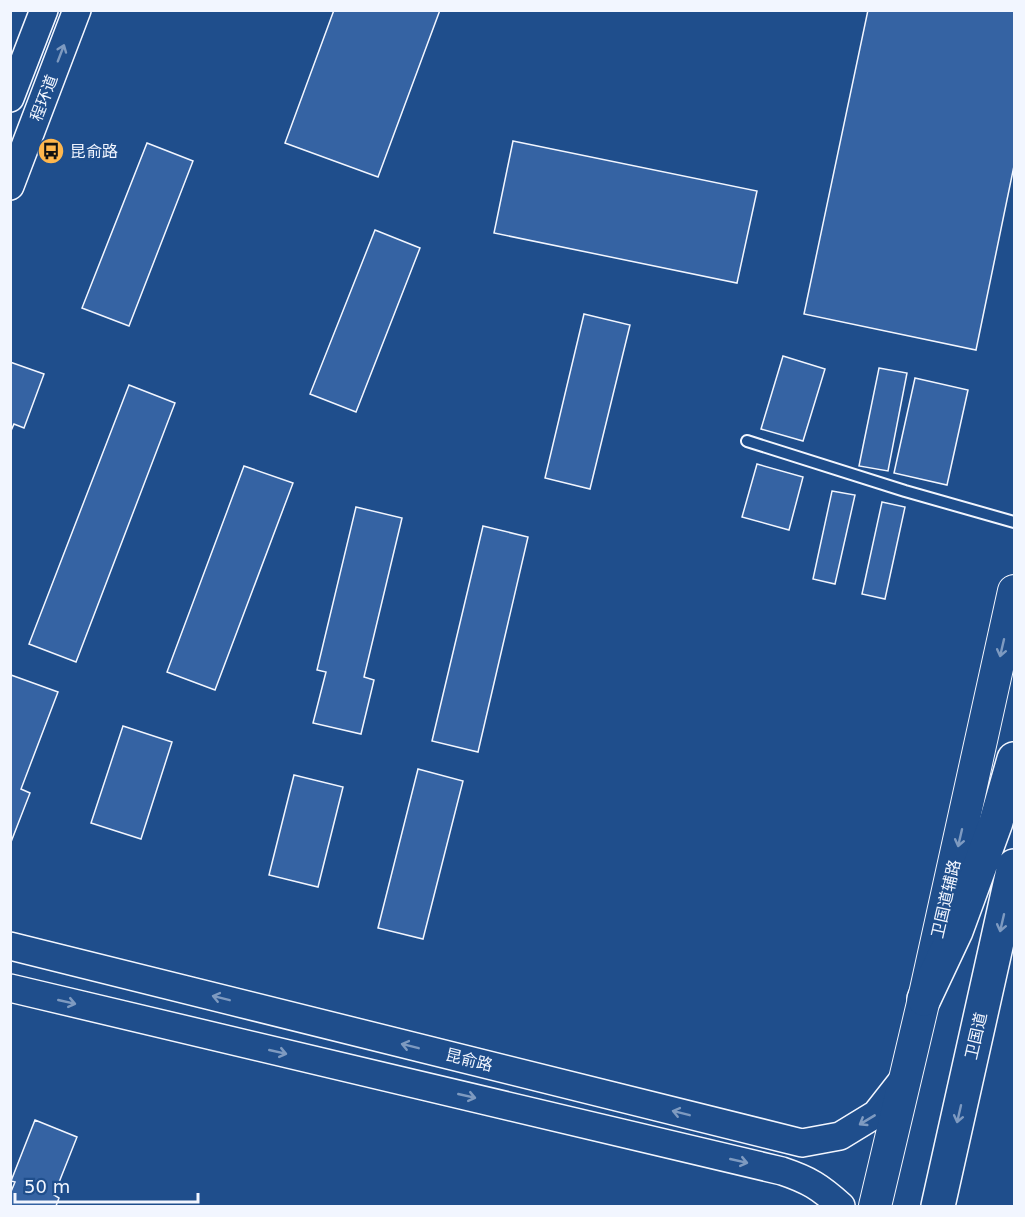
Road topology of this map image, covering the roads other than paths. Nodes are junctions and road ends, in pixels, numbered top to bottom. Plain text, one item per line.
1 (44, 10) edge
2 (77, 10) edge
3 (10, 98) edge
4 (10, 186) edge
5 (747, 441) dead end
6 (1014, 522) edge
7 (1014, 591) edge
8 (1014, 759) edge
9 (1014, 866) edge
10 (10, 946) edge
11 (10, 988) edge
12 (924, 999) junction
13 (905, 1076) junction
14 (841, 1206) edge
15 (875, 1206) edge
16 (938, 1206) edge

1 - 3 street, 程环道
4 -> 2 street, 程环道
5 - 6 lane
7 -> 12 main road, 卫国道辅路
8 - 12 highway
9 -> 16 highway, 卫国道
13 -> 10 street, 昆俞路
11 -> 14 street
12 - 13 main road, 卫国道辅路
13 - 15 main road, 卫国道辅路

